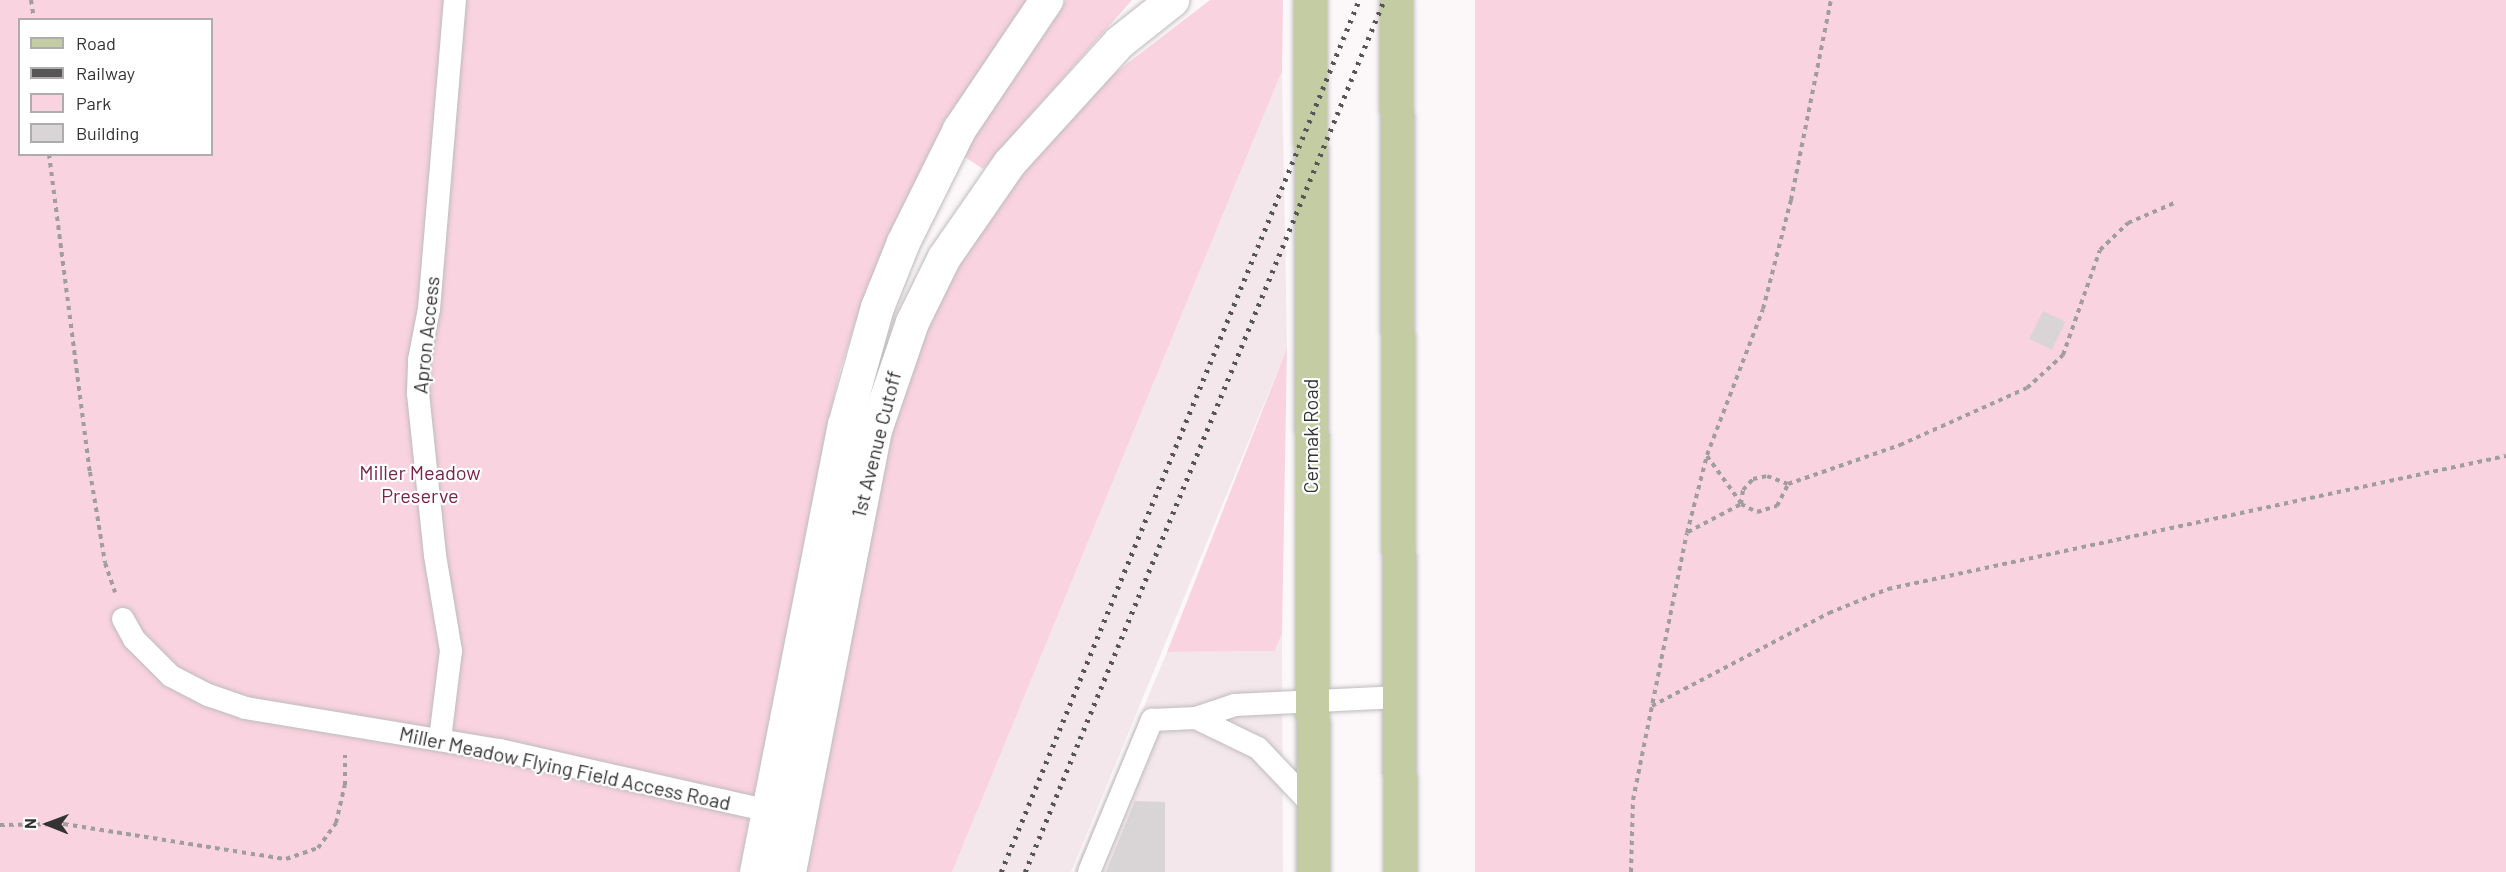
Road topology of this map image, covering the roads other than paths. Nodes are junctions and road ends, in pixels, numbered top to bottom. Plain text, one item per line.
1 (455, 0) edge
2 (1046, 0) edge
3 (1172, 0) edge
4 (1310, 0) edge
5 (1396, 0) edge
6 (123, 619) road end
7 (1399, 697) junction
8 (1313, 702) junction
9 (1196, 718) junction
10 (440, 739) junction
11 (1313, 806) junction
12 (768, 810) junction
13 (799, 818) junction
14 (756, 872) edge
15 (789, 872) edge
16 (1089, 872) edge
17 (1313, 872) edge
18 (1400, 872) edge

1 - 10 lane, Apron Access
2 - 12 main road, 1st Avenue Cutoff
3 - 13 main road, 1st Avenue Cutoff
4 - 8 main road, Cermak Road
5 - 7 main road
6 - 10 lane, Miller Meadow Flying Field Access Road
7 - 8 lane
7 - 18 main road
8 - 9 lane
8 - 11 main road, Cermak Road
9 - 11 lane
9 - 16 lane
10 - 12 lane, Miller Meadow Flying Field Access Road
11 - 17 main road, Cermak Road
12 - 13 lane, Miller Meadow Flying Field Access Road
12 - 14 main road, 1st Avenue Cutoff
13 - 15 main road, 1st Avenue Cutoff

